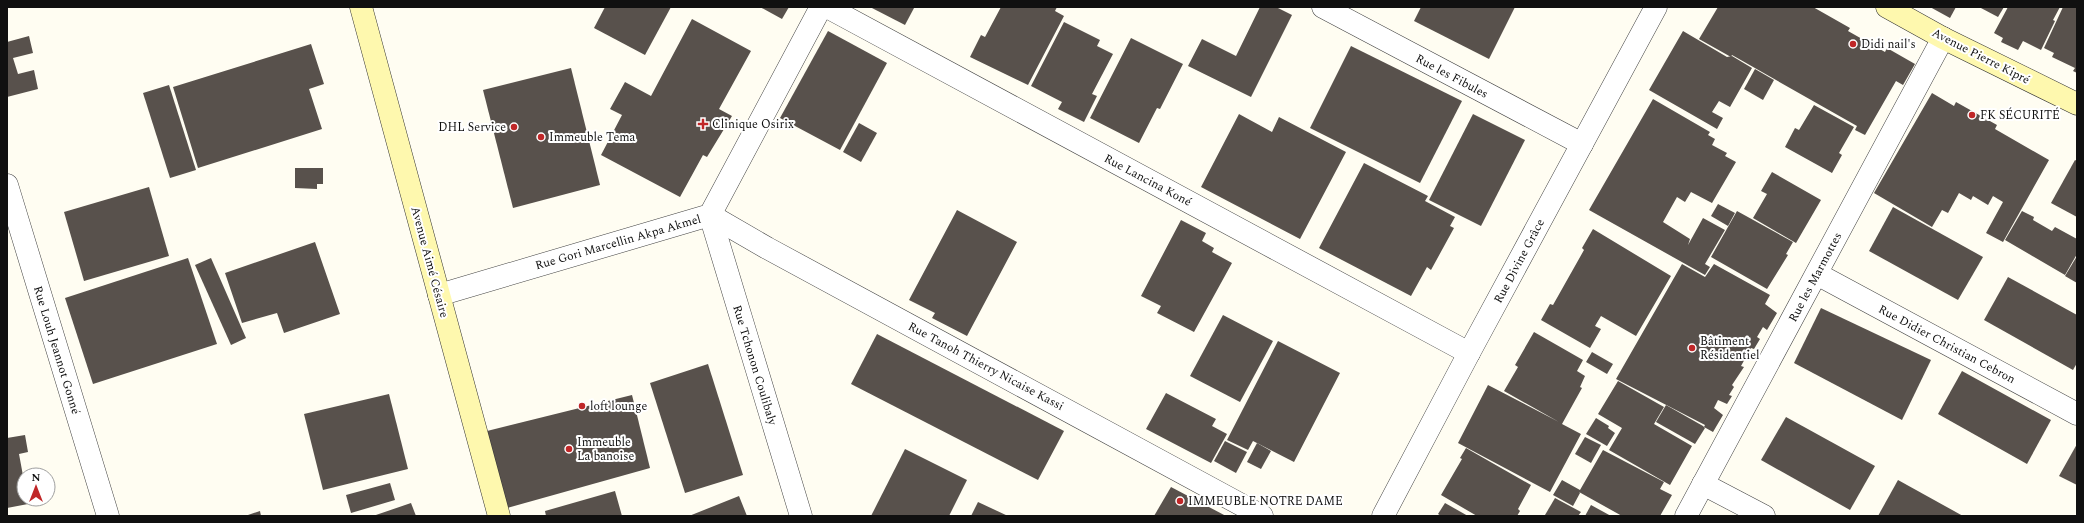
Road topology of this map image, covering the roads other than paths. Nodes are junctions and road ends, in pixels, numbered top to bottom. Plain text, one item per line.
1 (361, 7) edge
2 (821, 7) edge
3 (828, 7) edge
4 (1323, 7) edge
5 (1656, 7) edge
6 (1886, 7) edge
7 (1944, 38) junction
8 (2077, 104) edge
9 (1582, 144) junction
10 (7, 185) edge
11 (710, 215) junction
12 (1817, 274) junction
13 (439, 295) junction
14 (1469, 353) junction
15 (2077, 414) edge
16 (1703, 484) junction
17 (108, 516) edge
18 (499, 516) edge
19 (801, 516) edge
20 (1262, 516) edge
21 (1384, 516) edge
22 (1686, 516) edge
23 (1764, 516) edge

1 - 13 street, Avenue Aimé Césaire
2 - 11 street, Rue Gori Marcellin Akpa Akmel
3 - 14 street, Rue Lancina Koné
4 - 9 street, Rue les Fibules
5 - 9 street, Rue Divine Grâce
6 - 7 street, Avenue Pierre Kipré
7 - 8 street, Avenue Pierre Kipré
7 - 12 street, Rue les Marmottes
9 - 14 street, Rue Divine Grâce
10 - 17 street, Rue Louh Jeannot Gonné
11 - 13 street, Rue Gori Marcellin Akpa Akmel
11 - 19 street, Rue Tchonon Coulibaly
11 - 20 street, Rue Tanoh Thierry Nicaise Kassi
12 - 15 street, Rue Didier Christian Cebron
12 - 16 street, Rue les Marmottes
13 - 18 street, Avenue Aimé Césaire
14 - 21 street, Rue Divine Grâce
16 - 22 street, Rue les Marmottes
16 - 23 street

